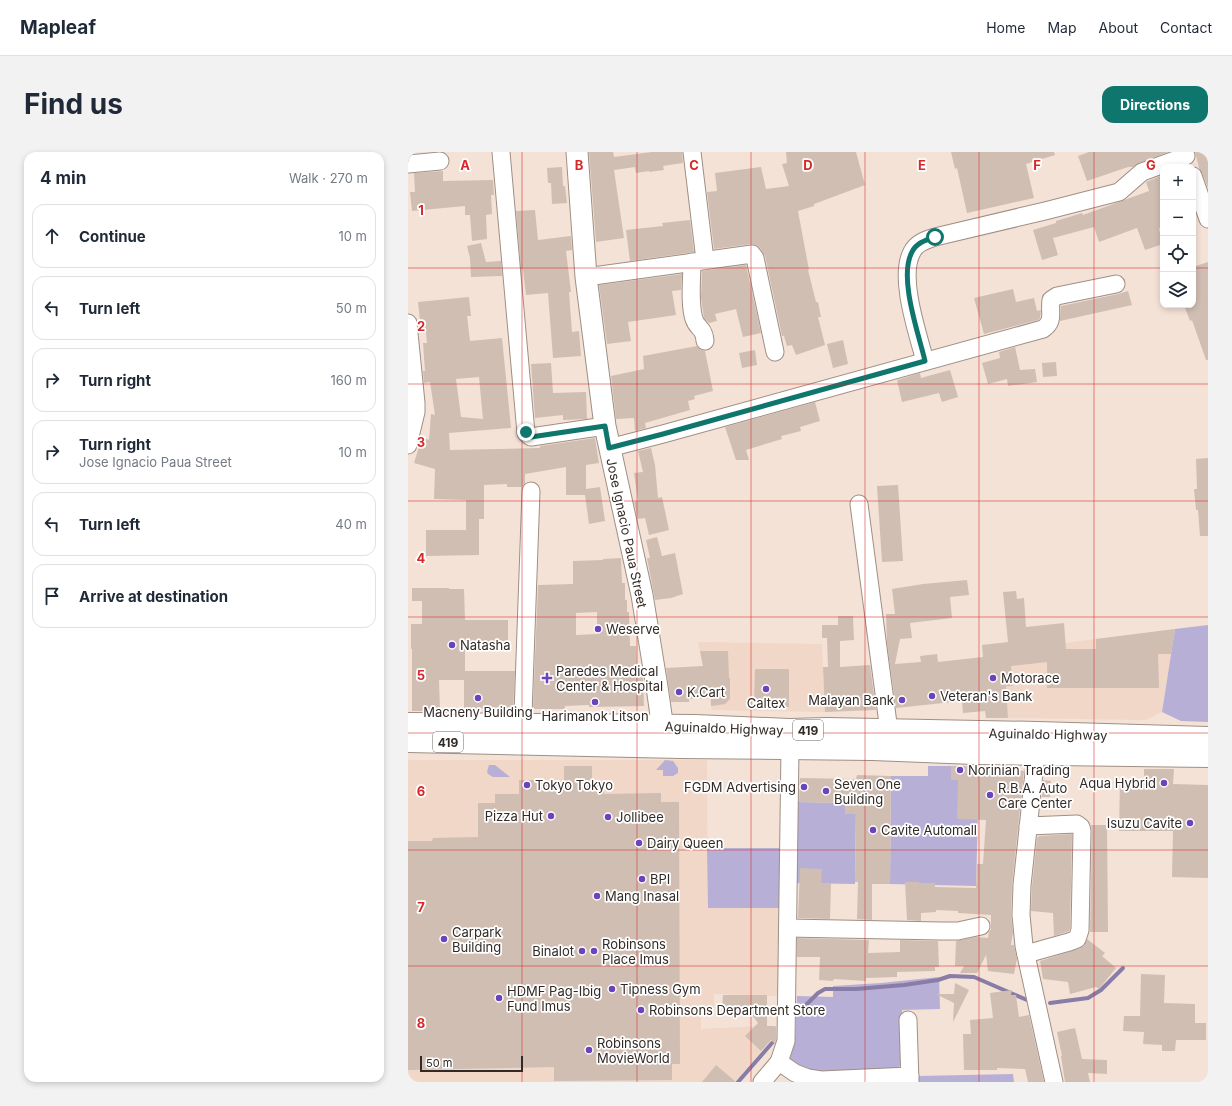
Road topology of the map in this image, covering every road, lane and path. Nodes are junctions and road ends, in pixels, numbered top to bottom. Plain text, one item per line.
1 (501, 152) edge
2 (577, 152) edge
3 (692, 152) edge
4 (1187, 158) edge
5 (440, 161) dead end
6 (408, 164) edge
7 (1196, 181) edge
8 (1203, 193) edge
9 (1208, 219) edge
10 (698, 261) junction
11 (586, 277) junction
12 (1116, 284) dead end
13 (408, 323) edge
14 (705, 341) dead end
15 (775, 352) dead end
16 (925, 361) junction
17 (412, 403) edge
18 (605, 426) junction
19 (408, 445) edge
20 (609, 448) junction
21 (531, 491) dead end
22 (859, 504) dead end
23 (408, 724) edge
24 (523, 735) junction
25 (662, 736) junction
26 (1208, 738) edge
27 (790, 739) junction
28 (888, 740) junction
29 (408, 741) edge
30 (1037, 744) junction
31 (1208, 756) edge
32 (1028, 826) junction
33 (981, 926) dead end
34 (788, 928) junction
35 (1026, 954) junction
36 (908, 1020) dead end
37 (779, 1062) junction
38 (910, 1079) edge
39 (762, 1082) edge
40 (1054, 1082) edge

1 - 18 street
2 - 11 street, Jose Ignacio Paua Street
3 - 10 street
4 - 16 street
5 - 6 street
7 - 8 street
8 - 9 street
10 - 11 street
10 - 14 street
10 - 15 street
11 - 18 street, Jose Ignacio Paua Street
12 - 16 street
13 - 17 street
16 - 20 street
17 - 19 street
18 - 20 street, Jose Ignacio Paua Street
20 - 25 street, Jose Ignacio Paua Street
21 - 24 street
22 - 28 street
23 - 24 highway, Aguinaldo Highway / 419
24 - 25 highway, Aguinaldo Highway / 419
24 - 29 highway, Aguinaldo Highway / 419
25 - 27 highway, Aguinaldo Highway / 419
26 - 30 highway, Aguinaldo Highway / 419
27 - 28 highway, Aguinaldo Highway / 419
27 - 34 street
28 - 30 highway, Aguinaldo Highway / 419
30 - 31 highway, Aguinaldo Highway / 419
30 - 32 street
32 - 35 street
32 - 35 street
33 - 34 street
34 - 37 street
35 - 40 street
36 - 38 street
37 - 38 street
37 - 39 street

